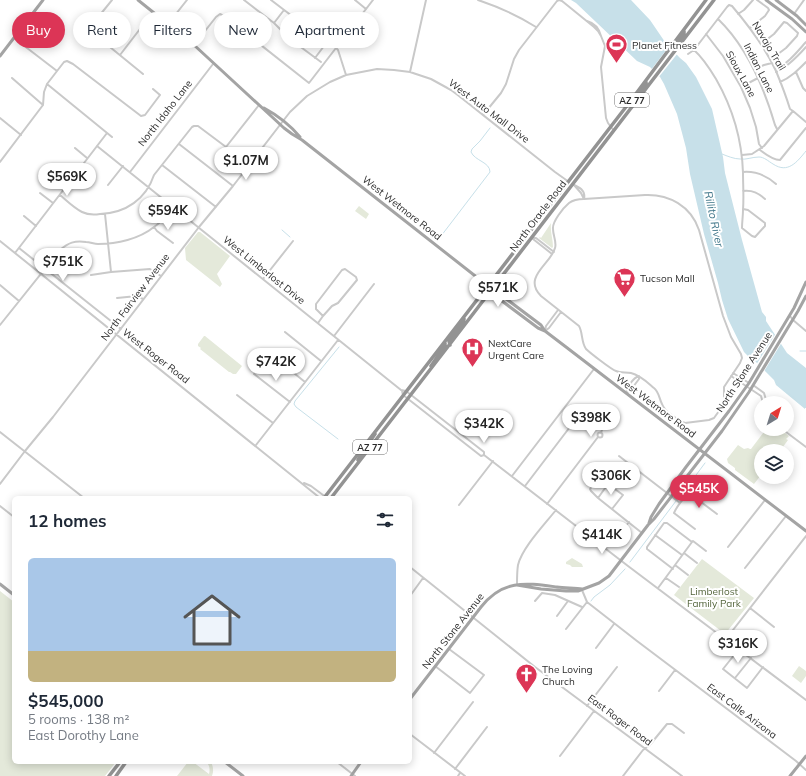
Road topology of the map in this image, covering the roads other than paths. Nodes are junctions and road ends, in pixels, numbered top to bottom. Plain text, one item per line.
1 (43, 0) edge
2 (112, 0) edge
3 (138, 0) edge
4 (187, 0) edge
5 (244, 0) edge
6 (271, 0) edge
7 (355, 0) edge
8 (373, 0) edge
9 (426, 0) edge
10 (478, 0) edge
11 (706, 0) edge
12 (714, 0) edge
13 (753, 0) edge
14 (757, 0) edge
15 (766, 0) edge
16 (776, 0) edge
17 (804, 0) edge
18 (366, 9) junction
19 (284, 10) junction
20 (34, 12) edge
21 (153, 12) edge
22 (178, 12) edge
23 (287, 12) edge
24 (364, 12) edge
25 (738, 14) junction
26 (794, 14) junction
27 (718, 19) junction
28 (274, 23) junction
29 (806, 25) edge
30 (536, 27) junction
31 (750, 28) junction
32 (280, 29) edge
33 (139, 30) edge
34 (206, 30) edge
35 (684, 30) junction
36 (806, 32) edge
37 (706, 34) junction
38 (12, 41) edge
39 (806, 42) edge
40 (761, 44) junction
41 (806, 47) edge
42 (27, 48) edge
43 (197, 48) edge
44 (302, 48) edge
45 (322, 48) edge
46 (336, 48) joint
47 (677, 49) junction
48 (694, 50) junction
49 (688, 54) dead end
50 (120, 55) junction
51 (0, 56) edge
52 (315, 58) junction
53 (771, 61) junction
54 (321, 62) dead end
55 (806, 62) edge
56 (214, 64) junction
57 (754, 70) junction
58 (57, 71) junction
59 (776, 71) junction
60 (410, 72) junction
61 (796, 72) junction
62 (143, 74) dead end
63 (346, 75) junction
64 (12, 78) dead end
65 (758, 78) junction
66 (645, 81) junction
67 (780, 82) junction
68 (47, 84) junction
69 (741, 86) junction
70 (153, 89) dead end
71 (806, 91) edge
72 (43, 105) junction
73 (261, 106) junction
74 (633, 107) junction
75 (793, 111) junction
76 (483, 115) junction
77 (0, 118) edge
78 (283, 121) junction
79 (806, 122) edge
80 (280, 125) junction
81 (610, 127) junction
82 (806, 128) edge
83 (778, 130) junction
84 (614, 131) junction
85 (107, 133) junction
86 (21, 135) junction
87 (112, 136) dead end
88 (302, 140) junction
89 (179, 144) junction
90 (97, 146) junction
91 (226, 147) junction
92 (75, 148) dead end
93 (761, 149) junction
94 (742, 156) junction
95 (88, 158) junction
96 (0, 162) edge
97 (162, 165) junction
98 (249, 165) junction
99 (123, 166) junction
100 (57, 170) dead end
101 (130, 172) junction
102 (743, 172) junction
103 (71, 180) junction
104 (569, 182) junction
105 (573, 184) junction
106 (776, 184) dead end
107 (108, 185) dead end
108 (233, 186) junction
109 (149, 187) junction
110 (743, 191) junction
111 (40, 193) dead end
112 (60, 195) junction
113 (584, 198) junction
114 (765, 199) dead end
115 (53, 203) junction
116 (173, 207) junction
117 (216, 207) junction
118 (744, 209) junction
119 (105, 214) junction
120 (24, 216) dead end
121 (36, 226) junction
122 (154, 227) junction
123 (199, 227) junction
124 (70, 238) dead end
125 (532, 238) junction
126 (0, 241) edge
127 (293, 241) dead end
128 (72, 242) junction
129 (108, 243) junction
130 (173, 244) dead end
131 (19, 248) junction
132 (15, 253) junction
133 (553, 253) junction
134 (45, 269) junction
135 (111, 272) junction
136 (41, 274) junction
137 (91, 275) dead end
138 (161, 276) junction
139 (263, 279) junction
140 (806, 282) edge
141 (374, 284) dead end
142 (0, 285) edge
143 (488, 286) junction
144 (492, 290) junction
145 (806, 296) edge
146 (117, 298) dead end
147 (143, 299) junction
148 (19, 301) junction
149 (558, 310) junction
150 (561, 312) junction
151 (323, 316) junction
152 (465, 316) junction
153 (790, 316) junction
154 (793, 320) junction
155 (1, 323) edge
156 (318, 323) junction
157 (121, 329) junction
158 (545, 331) junction
159 (806, 331) edge
160 (285, 332) dead end
161 (116, 334) junction
162 (334, 336) junction
163 (338, 340) junction
164 (445, 342) junction
165 (450, 345) junction
166 (269, 353) dead end
167 (321, 361) junction
168 (431, 369) junction
169 (594, 369) junction
170 (733, 373) junction
171 (254, 374) dead end
172 (639, 376) junction
173 (731, 376) junction
174 (305, 382) junction
175 (749, 382) junction
176 (753, 385) junction
177 (746, 386) junction
178 (751, 389) junction
179 (403, 392) junction
180 (626, 393) junction
181 (237, 395) dead end
182 (761, 396) edge
183 (765, 396) edge
184 (409, 397) junction
185 (290, 402) junction
186 (273, 423) junction
187 (451, 427) junction
188 (378, 428) junction
189 (446, 429) junction
190 (0, 432) edge
191 (791, 436) edge
192 (365, 444) junction
193 (473, 444) junction
194 (256, 445) junction
195 (468, 446) junction
196 (806, 447) edge
197 (369, 448) junction
198 (699, 449) junction
199 (25, 451) junction
200 (705, 453) junction
201 (484, 455) junction
202 (619, 456) dead end
203 (493, 462) junction
204 (356, 465) junction
205 (602, 473) dead end
206 (512, 476) junction
207 (302, 483) junction
208 (0, 484) edge
209 (525, 486) junction
210 (667, 493) junction
211 (81, 496) edge
212 (318, 496) edge
213 (324, 496) edge
214 (326, 496) edge
215 (333, 496) edge
216 (672, 496) junction
217 (598, 498) junction
218 (765, 500) junction
219 (680, 503) junction
220 (547, 504) junction
221 (459, 505) dead end
222 (0, 506) edge
223 (612, 509) junction
224 (556, 510) junction
225 (717, 514) dead end
226 (12, 515) edge
227 (786, 516) junction
228 (628, 522) junction
229 (648, 524) junction
230 (696, 529) dead end
231 (806, 531) edge
232 (642, 533) junction
233 (655, 535) junction
234 (806, 536) edge
235 (692, 542) junction
236 (610, 546) dead end
237 (728, 547) dead end
238 (706, 551) dead end
239 (684, 553) junction
240 (682, 555) junction
241 (621, 561) junction
242 (697, 563) dead end
243 (675, 565) junction
244 (745, 568) dead end
245 (412, 569) edge
246 (673, 569) junction
247 (688, 575) dead end
248 (423, 578) junction
249 (666, 578) junction
250 (0, 584) edge
251 (517, 584) junction
252 (678, 587) dead end
253 (658, 588) junction
254 (582, 589) junction
255 (12, 593) edge
256 (412, 593) edge
257 (535, 600) dead end
258 (568, 601) junction
259 (587, 602) junction
260 (582, 607) junction
261 (750, 608) junction
262 (557, 616) dead end
263 (473, 617) junction
264 (614, 624) junction
265 (774, 627) dead end
266 (566, 629) dead end
267 (726, 639) junction
268 (596, 648) dead end
269 (449, 649) junction
270 (739, 649) junction
271 (751, 658) junction
272 (435, 666) junction
273 (617, 667) dead end
274 (763, 667) junction
275 (675, 670) junction
276 (735, 678) junction
277 (660, 691) dead end
278 (412, 696) edge
279 (806, 700) edge
280 (473, 702) dead end
281 (587, 706) junction
282 (594, 711) junction
283 (487, 727) dead end
284 (684, 733) dead end
285 (412, 736) edge
286 (646, 749) junction
287 (434, 753) junction
288 (560, 756) dead end
289 (806, 756) edge
290 (118, 764) edge
291 (125, 764) edge
292 (228, 764) edge
293 (339, 764) edge
294 (360, 764) edge
295 (799, 765) junction
296 (455, 769) junction
297 (806, 770) edge
298 (460, 773) junction
299 (353, 775) edge
300 (625, 775) edge
301 (109, 776) edge
302 (116, 776) edge
303 (243, 776) edge
304 (458, 776) edge
305 (464, 776) edge
306 (682, 776) edge
307 (790, 776) edge

1 - 20 main road
2 - 50 street
3 - 21 main road, West Wetmore Road
4 - 22 street
5 - 28 street
6 - 19 street
7 - 18 street
8 - 18 street
9 - 60 street
10 - 30 street
11 - 35 highway, North Oracle Road / AZ 77
12 - 47 highway, North Oracle Road / AZ 77
13 - 25 street
14 - 31 street
15 - 36 main road
16 - 26 main road
17 - 26 street
18 - 24 street
19 - 23 street
19 - 28 street
25 - 27 street
25 - 31 street, Navajo Trail
26 - 29 main road
27 - 37 street
27 - 57 street, Indian Lane
28 - 32 street
30 - 76 street
30 - 81 street
31 - 40 street, Navajo Trail
33 - 50 street
34 - 46 street
35 - 47 highway
35 - 66 highway, North Oracle Road / AZ 77
37 - 48 street
37 - 69 street, Sioux Lane
38 - 51 main road
39 - 59 street
40 - 53 street, Navajo Trail
40 - 53 street
41 - 59 street
42 - 58 street
43 - 56 main road, West Wetmore Road
44 - 52 street
45 - 52 street
46 - 63 street
47 - 74 highway, North Oracle Road / AZ 77
48 - 49 street
48 - 94 street
50 - 62 street
52 - 54 street
53 - 57 street
53 - 59 street, Navajo Trail
55 - 61 street
56 - 73 main road, West Wetmore Road
56 - 101 street, North Idaho Lane
57 - 65 street, Indian Lane
58 - 68 street
58 - 70 street
59 - 67 street, Navajo Trail
60 - 63 street, West Auto Mall Drive
60 - 76 street, West Auto Mall Drive
61 - 67 street
61 - 71 street
63 - 78 street, West Auto Mall Drive
64 - 72 street
65 - 69 street
65 - 83 street, Indian Lane
66 - 74 highway
66 - 81 highway, North Oracle Road / AZ 77
67 - 75 street, Navajo Trail
68 - 72 street
68 - 85 street
69 - 93 street, Sioux Lane
72 - 86 street
73 - 78 main road, West Wetmore Road
73 - 80 main road, West Wetmore Road
73 - 91 street
74 - 84 highway, North Oracle Road / AZ 77
75 - 79 street
75 - 83 street
76 - 104 street, West Auto Mall Drive
77 - 86 street
78 - 80 street, North Fairview Avenue
78 - 88 main road, West Wetmore Road
80 - 88 main road, West Wetmore Road
80 - 98 street, North Fairview Avenue
81 - 84 street
81 - 104 highway, North Oracle Road / AZ 77
82 - 93 street
83 - 93 street
84 - 105 highway, North Oracle Road / AZ 77
85 - 87 street
85 - 90 street
86 - 96 street
88 - 143 main road, West Wetmore Road
89 - 91 street
89 - 97 street
89 - 108 street
90 - 95 street
90 - 99 street, West Limberlost Drive
91 - 98 street
92 - 95 street
93 - 94 street
94 - 102 street
95 - 103 street
97 - 109 street
97 - 117 street
98 - 108 street, North Fairview Avenue
99 - 101 street, West Limberlost Drive
99 - 107 street
100 - 103 street
101 - 109 street, West Limberlost Drive
102 - 106 street
102 - 110 street
103 - 112 street
104 - 105 street, West Auto Mall Drive
104 - 143 highway, North Oracle Road / AZ 77
105 - 113 street, West Auto Mall Drive
105 - 125 highway, North Oracle Road / AZ 77
108 - 117 street, North Fairview Avenue
109 - 116 street, West Limberlost Drive
109 - 119 street
110 - 114 street
110 - 118 street
111 - 115 street
112 - 115 street
112 - 119 street
113 - 133 street
113 - 170 street
115 - 121 street
116 - 122 street
116 - 123 street, West Limberlost Drive
117 - 123 street, North Fairview Avenue
118 - 118 street
119 - 129 street
120 - 121 street
121 - 131 street
122 - 129 street
122 - 130 street
123 - 138 street, North Fairview Avenue
123 - 139 street, West Limberlost Drive
124 - 128 street
125 - 133 street
125 - 144 highway, North Oracle Road / AZ 77
126 - 132 street, West Roger Road
127 - 139 street
128 - 129 street
128 - 134 street
129 - 135 street
131 - 132 street
131 - 134 street, West Roger Road
132 - 136 street, West Roger Road
133 - 149 street
134 - 136 street
134 - 157 street, West Roger Road
135 - 137 street
135 - 138 street
136 - 148 street
136 - 161 street, West Roger Road
138 - 147 street, North Fairview Avenue
139 - 156 street, West Limberlost Drive
140 - 153 main road, North Stone Avenue
141 - 162 street
142 - 148 street
143 - 144 main road, West Wetmore Road
143 - 152 highway, North Oracle Road / AZ 77
144 - 158 main road, West Wetmore Road
144 - 165 highway, North Oracle Road / AZ 77
145 - 154 main road, North Stone Avenue
146 - 147 street
147 - 157 street, North Fairview Avenue
148 - 155 street
149 - 150 street
149 - 158 street
150 - 158 street
150 - 172 street
151 - 151 street
151 - 156 street
152 - 164 highway, North Oracle Road / AZ 77
152 - 165 highway
153 - 154 street
153 - 175 main road, North Stone Avenue
154 - 159 street
154 - 176 main road, North Stone Avenue
156 - 162 street, West Limberlost Drive
157 - 161 street, North Fairview Avenue
158 - 169 main road, West Wetmore Road
160 - 167 street
161 - 194 street, West Roger Road
161 - 199 street, North Fairview Avenue
162 - 163 street, West Limberlost Drive
163 - 167 street
163 - 179 street, West Limberlost Drive
164 - 168 highway
164 - 179 highway, North Oracle Road / AZ 77
165 - 168 highway, North Oracle Road / AZ 77
166 - 174 street
167 - 174 street
168 - 184 highway, North Oracle Road / AZ 77
169 - 180 main road, West Wetmore Road
169 - 206 street
170 - 173 street
170 - 175 street
171 - 185 street
172 - 173 street
172 - 180 street
173 - 177 street
174 - 185 street
175 - 176 street
175 - 177 main road, North Stone Avenue
176 - 178 main road, North Stone Avenue
176 - 183 street
177 - 178 street
177 - 198 main road, North Stone Avenue
178 - 182 street
178 - 200 main road, North Stone Avenue
179 - 184 street, West Limberlost Drive
179 - 184 street, West Limberlost Drive
179 - 188 highway, North Oracle Road / AZ 77
180 - 198 main road, West Wetmore Road
181 - 186 street
184 - 187 street, West Limberlost Drive
184 - 189 street, West Limberlost Drive
184 - 197 highway, North Oracle Road / AZ 77
185 - 186 street
186 - 194 street
187 - 189 street
187 - 193 street, West Limberlost Drive
188 - 192 highway, North Oracle Road / AZ 77
188 - 197 highway
189 - 195 street, West Limberlost Drive
190 - 199 street
191 - 196 street
192 - 204 highway
192 - 214 highway, North Oracle Road / AZ 77
193 - 195 street
193 - 201 street, West Limberlost Drive
194 - 207 street, West Roger Road
195 - 201 street, West Limberlost Drive
197 - 204 highway, North Oracle Road / AZ 77
198 - 200 main road, West Wetmore Road
198 - 210 main road, North Stone Avenue
199 - 208 street, North Fairview Avenue
199 - 211 street
200 - 216 main road, North Stone Avenue
200 - 218 main road, West Wetmore Road
201 - 203 street, West Limberlost Drive
202 - 210 street
203 - 206 street, West Limberlost Drive
203 - 221 street
204 - 215 highway, North Oracle Road / AZ 77
205 - 217 street
206 - 209 street, West Limberlost Drive
207 - 212 street, West Roger Road
207 - 213 street, West Roger Road
209 - 220 street, West Limberlost Drive
209 - 220 street
210 - 216 street
210 - 229 main road, North Stone Avenue
216 - 219 street
216 - 229 main road, North Stone Avenue
217 - 223 street
217 - 223 street
218 - 227 main road, West Wetmore Road
218 - 237 street
219 - 225 street
219 - 230 street
220 - 224 street, West Limberlost Drive
222 - 226 street
223 - 228 street
224 - 241 street, West Limberlost Drive
224 - 251 street
227 - 231 main road, West Wetmore Road
227 - 244 street
228 - 232 street
228 - 236 street
229 - 232 main road, North Stone Avenue
232 - 241 main road, North Stone Avenue
233 - 235 street
233 - 240 street
233 - 246 street
234 - 261 street
235 - 238 street
235 - 239 street
239 - 240 street
239 - 242 street
240 - 243 street
241 - 253 street, West Limberlost Drive
241 - 254 main road, North Stone Avenue
243 - 246 street
243 - 247 street
245 - 248 street
246 - 249 street
248 - 256 street
248 - 263 street
249 - 252 street
249 - 253 street
250 - 255 main road
251 - 254 main road, North Stone Avenue
251 - 263 main road, North Stone Avenue
253 - 267 street, West Limberlost Drive
254 - 259 street
257 - 258 street
258 - 260 street
258 - 262 street
259 - 260 street
259 - 264 street, East Calle Arizona
260 - 266 street
261 - 265 street
261 - 267 street
263 - 269 main road, North Stone Avenue
263 - 281 street, East Roger Road
264 - 268 street
264 - 275 street, East Calle Arizona
267 - 270 street, West Limberlost Drive
269 - 272 main road, North Stone Avenue
269 - 272 street
270 - 271 street, West Limberlost Drive
270 - 276 street
271 - 274 street, West Limberlost Drive
271 - 276 street
272 - 278 main road, North Stone Avenue
273 - 281 street
274 - 276 street
274 - 279 street, West Limberlost Drive
275 - 277 street
275 - 295 street, East Calle Arizona
280 - 287 street
281 - 282 street, East Roger Road
282 - 286 street, East Roger Road
282 - 288 street
283 - 296 street
284 - 286 street
285 - 287 street
286 - 300 street
286 - 306 street, East Roger Road
287 - 296 street
289 - 295 main road
290 - 301 highway
291 - 302 highway
292 - 303 main road
293 - 299 street
294 - 299 main road
295 - 297 street, East Calle Arizona
295 - 307 main road
296 - 298 street
298 - 304 street
298 - 305 street

